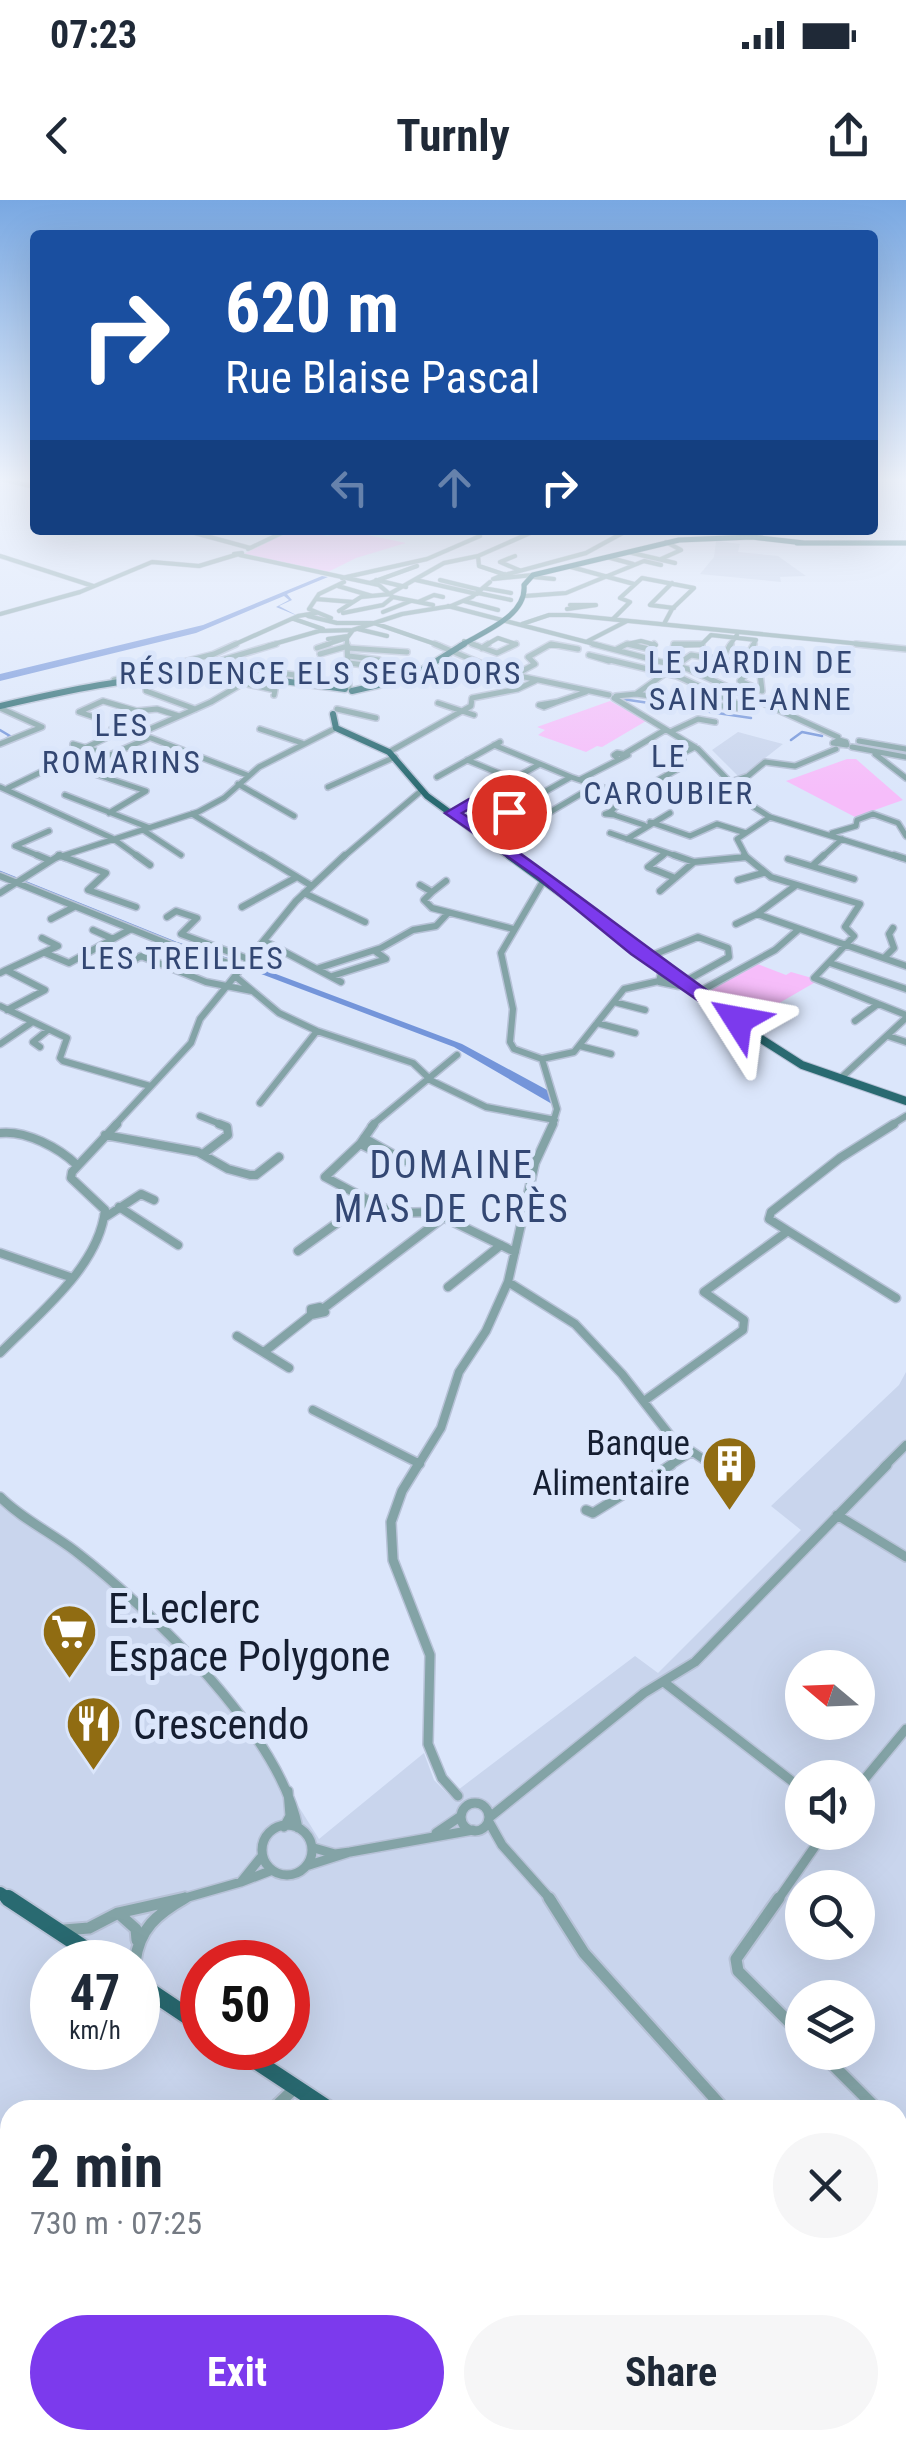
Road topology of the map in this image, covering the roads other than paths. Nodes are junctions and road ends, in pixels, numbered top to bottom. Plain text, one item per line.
1 (87, 584) edge
2 (98, 584) edge
3 (343, 584) edge
4 (348, 584) joint
5 (373, 584) edge
6 (390, 584) edge
7 (410, 584) edge
8 (433, 584) edge
9 (444, 584) edge
10 (453, 584) edge
11 (489, 584) edge
12 (526, 584) edge
13 (586, 584) edge
14 (634, 584) edge
15 (671, 584) edge
16 (676, 584) edge
17 (93, 586) junction
18 (336, 586) junction
19 (449, 587) junction
20 (404, 588) junction
21 (426, 589) dead end
22 (480, 591) junction
23 (437, 592) dead end
24 (560, 594) junction
25 (390, 595) junction
26 (525, 596) junction
27 (443, 597) dead end
28 (316, 600) junction
29 (360, 600) junction
30 (415, 601) junction
31 (463, 601) junction
32 (404, 602) junction
33 (448, 606) junction
34 (436, 607) junction
35 (374, 608) junction
36 (674, 608) junction
37 (418, 610) junction
38 (362, 611) junction
39 (301, 612) dead end
40 (383, 612) junction
41 (308, 613) junction
42 (0, 614) edge
43 (343, 615) junction
44 (560, 615) junction
45 (395, 616) junction
46 (487, 616) junction
47 (290, 618) junction
48 (502, 618) junction
49 (385, 619) junction
50 (613, 619) junction
51 (628, 620) junction
52 (374, 623) junction
53 (522, 624) junction
54 (664, 624) junction
55 (355, 629) junction
56 (329, 630) junction
57 (738, 634) junction
58 (388, 636) dead end
59 (348, 637) junction
60 (328, 639) dead end
61 (464, 641) junction
62 (586, 642) junction
63 (348, 647) junction
64 (482, 648) junction
65 (906, 648) edge
66 (365, 649) junction
67 (616, 649) junction
68 (406, 652) dead end
69 (450, 652) junction
70 (537, 652) junction
71 (568, 652) dead end
72 (546, 655) dead end
73 (672, 655) junction
74 (349, 656) junction
75 (366, 658) junction
76 (687, 659) junction
77 (721, 659) junction
78 (380, 660) dead end
79 (609, 660) dead end
80 (743, 663) junction
81 (349, 664) junction
82 (677, 666) junction
83 (421, 670) junction
84 (749, 670) junction
85 (712, 672) dead end
86 (666, 674) junction
87 (182, 676) junction
88 (462, 676) dead end
89 (514, 676) junction
90 (253, 677) junction
91 (146, 681) junction
92 (535, 681) junction
93 (107, 684) junction
94 (243, 684) junction
95 (349, 690) junction
96 (588, 691) junction
97 (762, 691) junction
98 (507, 693) junction
99 (274, 694) dead end
100 (636, 694) junction
101 (520, 696) dead end
102 (613, 696) junction
103 (752, 697) junction
104 (438, 702) dead end
105 (559, 702) dead end
106 (0, 707) edge
107 (195, 709) junction
108 (462, 711) junction
109 (335, 712) junction
110 (474, 715) dead end
111 (179, 716) junction
112 (96, 718) dead end
113 (376, 718) dead end
114 (698, 719) dead end
115 (334, 728) junction
116 (124, 729) junction
117 (260, 729) dead end
118 (668, 731) junction
119 (116, 732) junction
120 (138, 734) junction
121 (152, 738) junction
122 (302, 743) junction
123 (0, 744) edge
124 (73, 744) dead end
125 (842, 744) junction
126 (695, 747) junction
127 (85, 748) junction
128 (906, 750) edge
129 (877, 753) junction
130 (392, 755) junction
131 (72, 758) dead end
132 (906, 758) edge
133 (466, 760) junction
134 (62, 763) junction
135 (540, 764) junction
136 (893, 768) junction
137 (906, 770) edge
138 (246, 775) junction
139 (571, 776) junction
140 (437, 777) dead end
141 (906, 778) edge
142 (513, 779) junction
143 (580, 780) junction
144 (730, 782) junction
145 (238, 784) junction
146 (596, 785) junction
147 (0, 786) edge
148 (328, 787) dead end
149 (8, 788) junction
150 (422, 791) junction
151 (65, 794) dead end
152 (633, 797) junction
153 (469, 803) junction
154 (649, 803) dead end
155 (110, 812) junction
156 (670, 812) dead end
157 (452, 813) junction
158 (192, 814) junction
159 (294, 816) dead end
160 (770, 817) junction
161 (647, 824) junction
162 (146, 829) junction
163 (49, 831) dead end
164 (832, 832) dead end
165 (746, 833) junction
166 (610, 834) dead end
167 (906, 836) edge
168 (112, 838) junction
169 (627, 839) junction
170 (842, 839) junction
171 (496, 844) junction
172 (906, 848) edge
173 (666, 853) junction
174 (891, 854) junction
175 (58, 855) junction
176 (181, 855) dead end
177 (746, 857) junction
178 (788, 859) dead end
179 (906, 859) edge
180 (48, 860) junction
181 (694, 862) junction
182 (150, 865) dead end
183 (812, 866) junction
184 (764, 873) junction
185 (0, 876) edge
186 (298, 877) junction
187 (544, 878) junction
188 (675, 878) junction
189 (854, 879) dead end
190 (738, 880) dead end
191 (17, 881) junction
192 (446, 881) dead end
193 (420, 885) dead end
194 (312, 886) junction
195 (796, 886) junction
196 (660, 891) dead end
197 (432, 892) junction
198 (0, 893) edge
199 (304, 893) junction
200 (74, 906) junction
201 (136, 907) dead end
202 (242, 907) dead end
203 (448, 913) junction
204 (757, 914) junction
205 (167, 916) dead end
206 (51, 920) dead end
207 (365, 922) dead end
208 (736, 924) dead end
209 (893, 928) dead end
210 (131, 929) junction
211 (513, 929) junction
212 (93, 930) dead end
213 (798, 930) junction
214 (620, 937) junction
215 (42, 938) dead end
216 (113, 939) junction
217 (264, 945) junction
218 (848, 947) junction
219 (372, 950) junction
220 (637, 950) junction
221 (44, 953) junction
222 (648, 957) junction
223 (884, 958) junction
224 (251, 960) junction
225 (830, 963) junction
226 (124, 966) dead end
227 (906, 966) edge
228 (245, 968) junction
229 (319, 968) junction
230 (3, 972) edge
231 (332, 976) junction
232 (236, 977) junction
233 (341, 982) dead end
234 (675, 982) junction
235 (229, 986) junction
236 (906, 989) edge
237 (252, 991) junction
238 (614, 1002) junction
239 (878, 1004) junction
240 (2, 1008) edge
241 (645, 1010) dead end
242 (855, 1021) dead end
243 (905, 1021) edge
244 (31, 1023) junction
245 (597, 1024) junction
246 (48, 1030) junction
247 (749, 1030) junction
248 (317, 1031) junction
249 (635, 1033) dead end
250 (888, 1036) junction
251 (766, 1042) junction
252 (906, 1042) edge
253 (0, 1044) edge
254 (580, 1046) junction
255 (40, 1047) dead end
256 (456, 1054) dead end
257 (612, 1054) dead end
258 (542, 1059) junction
259 (842, 1077) junction
260 (430, 1078) junction
261 (150, 1086) junction
262 (906, 1099) edge
263 (260, 1103) dead end
264 (200, 1116) dead end
265 (906, 1116) edge
266 (556, 1120) junction
267 (0, 1133) edge
268 (104, 1135) junction
269 (362, 1141) junction
270 (204, 1154) junction
271 (279, 1157) dead end
272 (77, 1165) junction
273 (154, 1200) dead end
274 (368, 1200) junction
275 (120, 1207) junction
276 (107, 1216) junction
277 (444, 1217) junction
278 (788, 1232) junction
279 (178, 1245) dead end
280 (500, 1245) junction
281 (298, 1251) dead end
282 (515, 1252) junction
283 (0, 1254) edge
284 (70, 1277) junction
285 (508, 1282) junction
286 (448, 1287) dead end
287 (896, 1298) dead end
288 (237, 1336) dead end
289 (264, 1352) junction
290 (0, 1354) edge
291 (289, 1368) dead end
292 (644, 1401) junction
293 (313, 1410) dead end
294 (906, 1445) edge
295 (691, 1452) junction
296 (420, 1464) junction
297 (732, 1479) dead end
298 (0, 1497) edge
299 (586, 1510) dead end
300 (837, 1515) junction
301 (906, 1557) edge
302 (666, 1682) junction
303 (906, 1728) edge
304 (875, 1766) edge
305 (785, 1776) edge
306 (285, 1782) junction
307 (458, 1796) junction
308 (511, 1798) junction
309 (480, 1804) junction
310 (461, 1814) junction
311 (490, 1820) junction
312 (284, 1826) junction
313 (298, 1828) junction
314 (475, 1830) junction
315 (433, 1834) junction
316 (502, 1845) junction
317 (314, 1848) junction
318 (811, 1850) edge
319 (350, 1852) junction
320 (262, 1856) junction
321 (306, 1866) junction
322 (272, 1870) junction
323 (241, 1882) junction
324 (0, 1893) edge
325 (185, 1898) junction
326 (16, 1903) junction
327 (118, 1913) junction
328 (0, 1914) edge
329 (51, 1927) junction
330 (89, 1928) junction
331 (70, 1940) edge
332 (86, 1940) edge
333 (137, 1940) edge
334 (139, 1940) edge
335 (785, 2018) edge
336 (269, 2070) edge
337 (838, 2070) edge
338 (296, 2088) junction
339 (283, 2100) edge
340 (315, 2100) edge
341 (716, 2100) edge
342 (868, 2100) edge

1 - 17 street
2 - 17 street
3 - 18 street
4 - 18 street
4 - 29 street
5 - 25 street
6 - 20 street
7 - 20 street
8 - 21 street
9 - 19 street
10 - 22 street
11 - 22 street
12 - 26 main road
13 - 24 street
14 - 50 street
15 - 36 street
16 - 36 street
17 - 42 street
18 - 28 street
18 - 29 street
19 - 22 street
19 - 23 street
20 - 25 street
20 - 32 street
22 - 22 street
22 - 31 street
24 - 26 street
24 - 44 street
25 - 29 street
25 - 32 street
25 - 35 street
26 - 48 main road
27 - 30 street
28 - 29 street
28 - 41 street
28 - 43 street
29 - 43 street
30 - 32 street
30 - 34 street
31 - 33 street
31 - 46 street
32 - 37 street
32 - 40 street
33 - 34 street
33 - 46 street
34 - 37 street
35 - 38 street
35 - 40 street
36 - 54 street
37 - 45 street
38 - 43 street
38 - 49 street
39 - 41 street
40 - 45 street
41 - 43 street
41 - 47 street
41 - 52 street
44 - 50 street
44 - 53 street
45 - 49 street
46 - 48 street
47 - 56 street
47 - 93 street
48 - 53 street
48 - 61 main road
49 - 52 street
50 - 51 street
51 - 54 street
51 - 62 street
52 - 55 street
52 - 69 street
53 - 62 street
54 - 57 street
55 - 56 street
55 - 58 street
55 - 59 street
56 - 87 street
57 - 65 street
57 - 73 street
57 - 77 street
57 - 80 street
59 - 60 street
59 - 63 street
59 - 63 street
61 - 64 street
61 - 69 main road
62 - 67 street
63 - 66 street
63 - 74 street
64 - 64 street
66 - 68 street
66 - 75 street
67 - 73 street
67 - 82 street
69 - 83 main road
69 - 89 street
70 - 71 street
70 - 72 street
70 - 89 street
73 - 76 street
74 - 75 street
74 - 81 street
75 - 78 street
76 - 77 street
76 - 82 street
77 - 80 street
77 - 85 street
79 - 86 street
80 - 84 street
81 - 83 street
81 - 95 street
82 - 86 street
82 - 103 street
83 - 88 street
83 - 95 main road
84 - 97 street
84 - 97 street
86 - 100 street
86 - 100 street
87 - 90 main road
87 - 91 main road
89 - 92 street
90 - 94 street
90 - 95 main road
91 - 93 main road
91 - 107 street
92 - 96 street
92 - 98 street
93 - 106 main road
94 - 99 street
94 - 107 street
95 - 109 main road
96 - 102 street
96 - 105 street
97 - 103 street
98 - 101 street
98 - 108 street
100 - 102 street
102 - 118 street
103 - 125 street
104 - 108 street
106 - 123 street
107 - 111 street
108 - 110 street
108 - 130 street
109 - 113 street
109 - 115 main road
111 - 112 street
111 - 120 street
114 - 118 street
115 - 122 street
115 - 130 main road
116 - 119 street
116 - 119 street
116 - 120 street
117 - 122 street
118 - 126 street
118 - 143 street
119 - 127 street
120 - 121 street
121 - 127 street
121 - 138 street
122 - 138 street
124 - 127 street
125 - 128 street
125 - 129 street
125 - 144 street
126 - 144 street
126 - 152 street
129 - 132 street
129 - 136 street
130 - 148 street
130 - 150 main road
131 - 134 street
133 - 135 street
133 - 140 street
133 - 142 street
134 - 149 street
134 - 155 street
135 - 139 street
135 - 142 street
136 - 137 street
136 - 141 street
138 - 145 street
139 - 143 street
139 - 153 street
142 - 153 street
143 - 146 street
144 - 160 street
145 - 158 street
145 - 159 street
146 - 152 street
146 - 171 street
147 - 149 street
149 - 168 street
150 - 157 main road
150 - 194 street
151 - 155 street
152 - 154 street
152 - 161 street
153 - 157 street
155 - 162 street
156 - 161 street
157 - 171 main road
158 - 162 street
158 - 186 street
160 - 165 street
160 - 170 street
161 - 165 street
161 - 169 street
162 - 168 street
162 - 176 street
163 - 180 street
164 - 167 street
165 - 177 street
166 - 169 street
168 - 175 street
168 - 182 street
169 - 173 street
170 - 174 street
170 - 183 street
171 - 187 main road
172 - 174 street
173 - 181 street
173 - 188 street
174 - 179 street
175 - 180 street
175 - 201 street
177 - 181 street
177 - 184 street
178 - 183 street
180 - 191 street
181 - 188 street
183 - 189 street
184 - 190 street
184 - 195 street
185 - 191 street
186 - 194 street
186 - 202 street
187 - 211 street
187 - 214 main road
187 - 214 main road
188 - 196 street
191 - 198 street
191 - 200 street
192 - 197 street
193 - 197 street
194 - 199 street
195 - 204 street
195 - 218 street
197 - 203 street
199 - 207 street
199 - 217 street
200 - 206 street
200 - 210 street
203 - 211 street
203 - 219 street
204 - 208 street
204 - 213 street
205 - 224 street
209 - 223 street
210 - 216 street
210 - 228 street
211 - 258 street
212 - 216 street
213 - 218 street
213 - 234 street
214 - 220 main road
215 - 221 street
216 - 221 street
217 - 224 street
217 - 229 street
218 - 223 street
218 - 225 street
219 - 229 street
219 - 231 street
220 - 222 main road
220 - 234 main road
221 - 230 street
222 - 234 main road
222 - 234 street
223 - 227 street
224 - 228 street
225 - 236 street
225 - 239 street
226 - 235 street
228 - 232 street
229 - 231 street
230 - 240 street
231 - 233 street
232 - 235 street
232 - 237 street
234 - 238 street
234 - 247 main road
234 - 247 main road
235 - 237 street
235 - 261 street
237 - 248 street
238 - 241 street
238 - 245 street
239 - 242 street
239 - 243 street
240 - 244 street
243 - 250 street
244 - 246 street
244 - 253 street
245 - 249 street
245 - 254 street
246 - 255 street
246 - 261 street
247 - 251 main road
248 - 260 street
248 - 263 street
250 - 252 street
250 - 259 street
251 - 259 main road
251 - 262 main road
254 - 257 street
254 - 258 street
256 - 260 street
258 - 266 street
259 - 262 main road
260 - 266 street
260 - 269 street
261 - 268 street
264 - 270 street
265 - 278 street
266 - 282 street
267 - 272 street
268 - 270 street
268 - 272 street
269 - 269 street
269 - 274 street
270 - 271 street
272 - 276 street
273 - 275 street
274 - 277 street
274 - 281 street
275 - 276 street
275 - 279 street
276 - 284 street
277 - 280 street
277 - 289 street
278 - 287 street
278 - 292 street
280 - 282 street
280 - 286 street
282 - 285 street
283 - 284 street
284 - 290 street
285 - 292 street
285 - 296 street
288 - 289 street
289 - 291 street
292 - 295 street
293 - 296 street
294 - 300 street
295 - 297 street
295 - 299 street
296 - 307 street
298 - 306 street
300 - 301 street
300 - 302 street
302 - 305 street
302 - 308 street
303 - 304 street
306 - 312 street
306 - 313 street
307 - 309 street
307 - 310 street
308 - 309 street
308 - 311 street
309 - 310 street
309 - 311 street
310 - 314 street
310 - 315 street
311 - 314 street
311 - 316 street
312 - 313 street
312 - 320 street
313 - 317 street
314 - 315 street
314 - 316 street
315 - 319 street
316 - 341 street
317 - 319 street
317 - 321 street
318 - 335 street
319 - 321 street
320 - 322 street
320 - 323 street
321 - 322 street
322 - 323 street
323 - 325 street
324 - 326 main road
325 - 327 street
325 - 334 street
326 - 328 street
326 - 329 main road
327 - 330 street
327 - 333 street
329 - 330 street
329 - 331 main road
330 - 332 street
336 - 338 main road
337 - 342 street
338 - 339 street
338 - 340 main road

